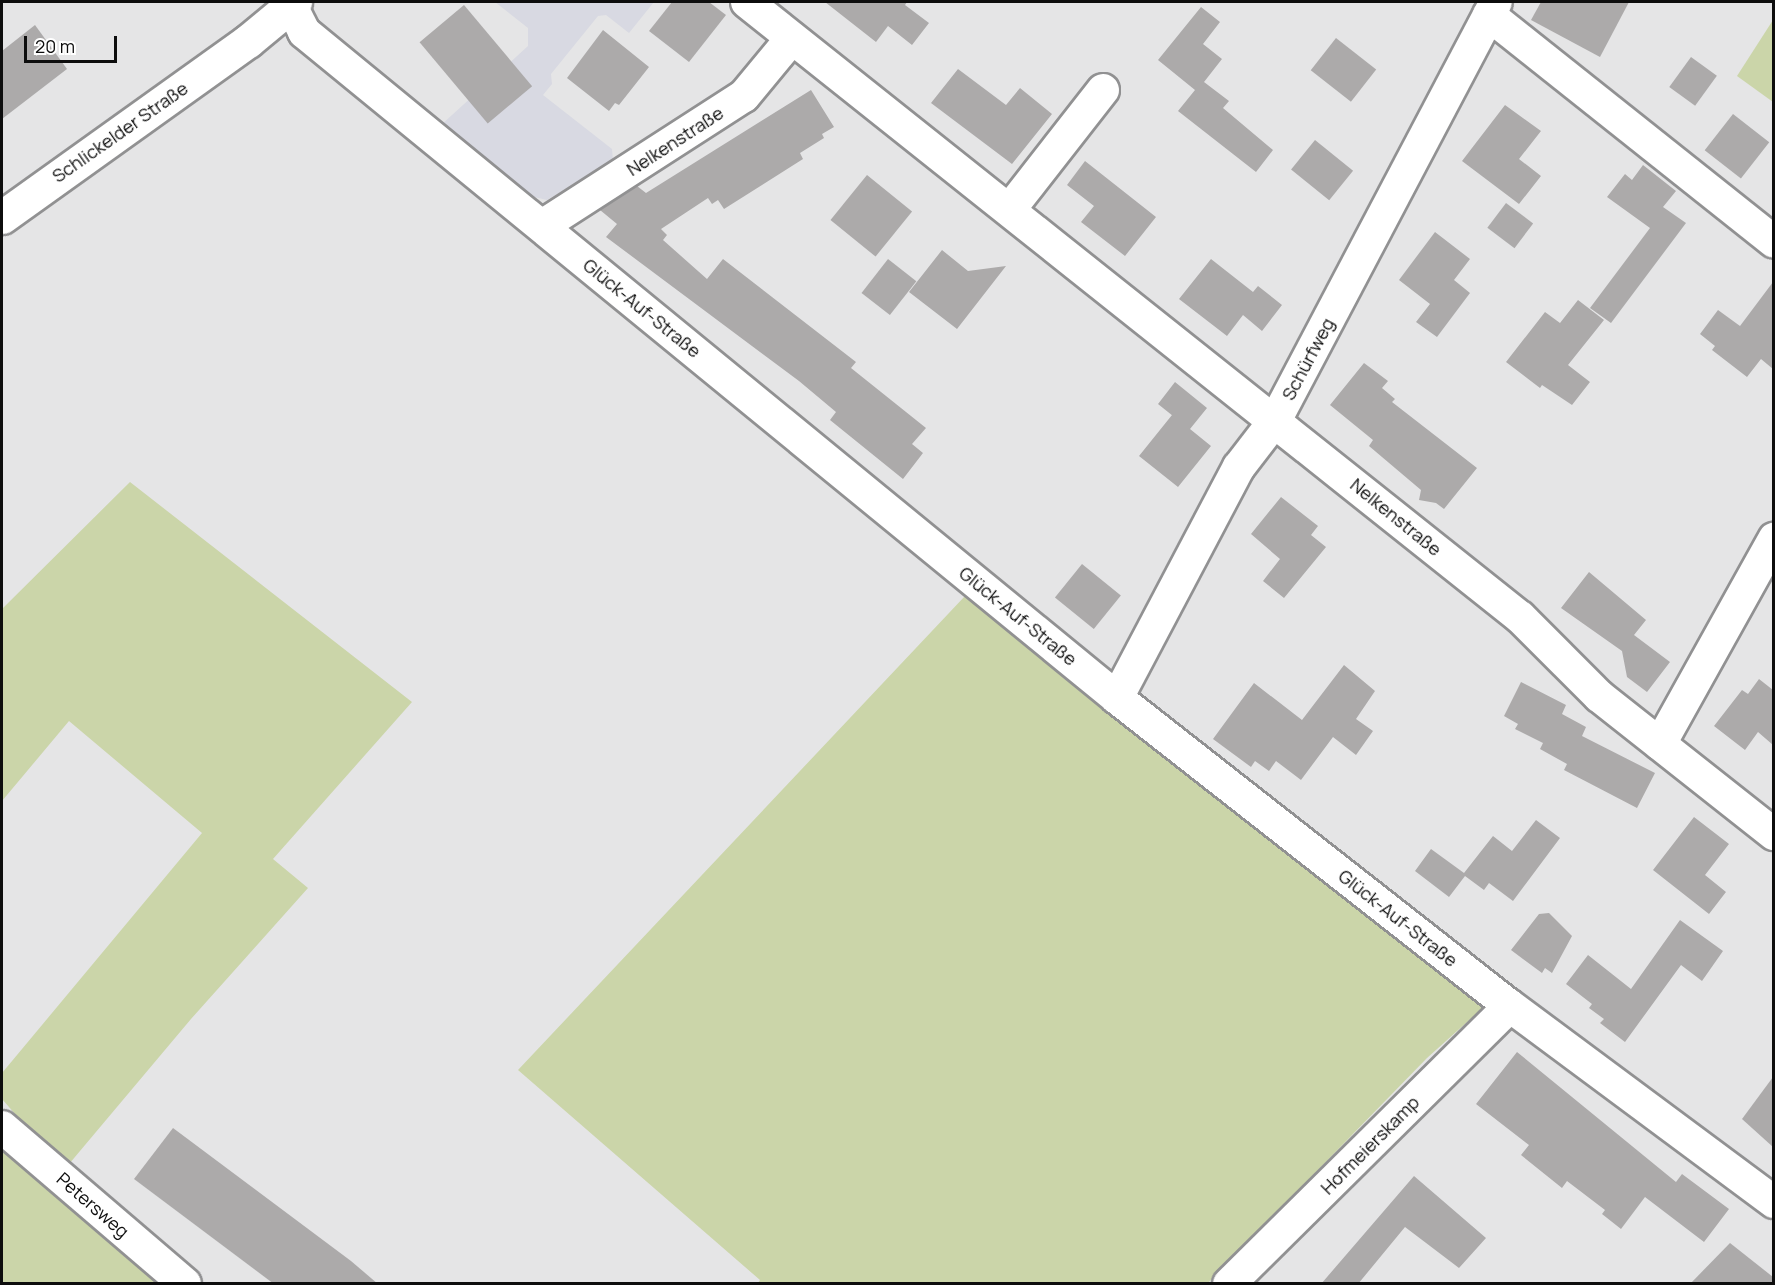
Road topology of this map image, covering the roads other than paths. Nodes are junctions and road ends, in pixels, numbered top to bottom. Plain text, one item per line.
1 (292, 3) edge
2 (764, 7) edge
3 (1492, 8) edge
4 (792, 38) junction
5 (1103, 90) dead end
6 (1010, 209) junction
7 (2, 217) edge
8 (542, 226) junction
9 (1773, 242) edge
10 (1276, 419) junction
11 (1773, 539) edge
12 (1118, 698) junction
13 (1660, 744) junction
14 (1773, 834) edge
15 (1510, 1006) junction
16 (2, 1127) edge
17 (1773, 1202) edge
18 (185, 1284) edge
19 (1229, 1284) edge

1 - 7 main road, Schlickelder Straße
1 - 8 street, Glück-Auf-Straße
2 - 4 street, Nelkenstraße
3 - 9 street, Schürfweg
3 - 10 street, Schürfweg
4 - 6 street, Nelkenstraße
4 - 8 street, Nelkenstraße
5 - 6 street
6 - 10 street, Nelkenstraße
8 - 12 street, Glück-Auf-Straße
10 - 12 street, Schürfweg
10 - 13 street, Nelkenstraße
11 - 13 street
12 - 15 street, Glück-Auf-Straße
13 - 14 street, Nelkenstraße
15 - 17 street, Glück-Auf-Straße
15 - 19 street, Hofmeierskamp
16 - 18 street, Petersweg

